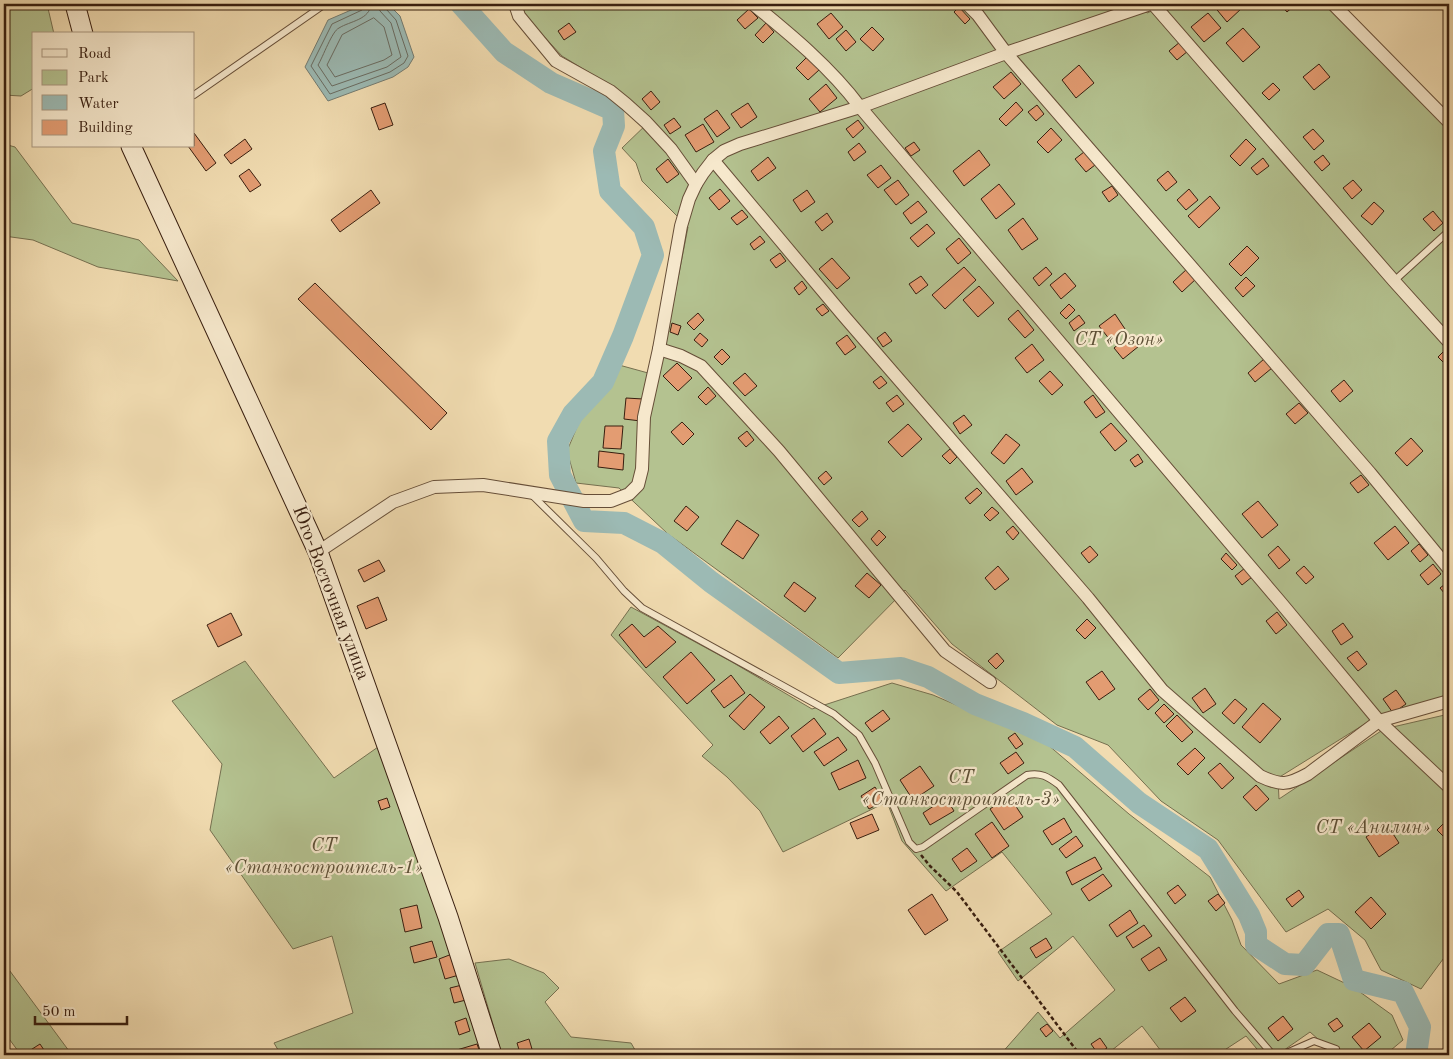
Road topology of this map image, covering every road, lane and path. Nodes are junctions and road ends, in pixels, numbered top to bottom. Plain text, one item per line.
1 (75, 4) edge
2 (325, 4) edge
3 (515, 4) edge
4 (753, 4) edge
5 (968, 4) edge
6 (1151, 4) edge
7 (1333, 4) edge
8 (82, 32) edge
9 (1006, 53) junction
10 (195, 94) edge
11 (860, 107) junction
12 (1449, 122) edge
13 (132, 148) edge
14 (713, 160) junction
15 (696, 184) junction
16 (1449, 231) edge
17 (1394, 281) junction
18 (1449, 342) edge
19 (659, 349) junction
20 (528, 492) junction
21 (318, 552) junction
22 (1449, 567) edge
23 (990, 682) dead end
24 (1449, 701) edge
25 (1379, 721) junction
26 (1449, 787) edge
27 (916, 849) junction
28 (1336, 1049) dead end
29 (492, 1055) edge
30 (1080, 1055) edge
31 (1273, 1055) edge
32 (1282, 1055) edge

1 - 8 street
2 - 10 lane
3 - 15 street
4 - 11 street
5 - 9 street
6 - 9 street
6 - 17 street
7 - 12 street
9 - 11 street
9 - 22 street
11 - 14 street
11 - 25 street
13 - 21 street, Юго-Восточная улица
14 - 15 street
14 - 25 street
15 - 19 street
16 - 17 lane
17 - 18 street
19 - 20 street
19 - 23 street
20 - 21 street
20 - 27 lane
21 - 29 street, Юго-Восточная улица
24 - 25 street
25 - 26 street
27 - 30 path
27 - 31 lane
28 - 32 lane

